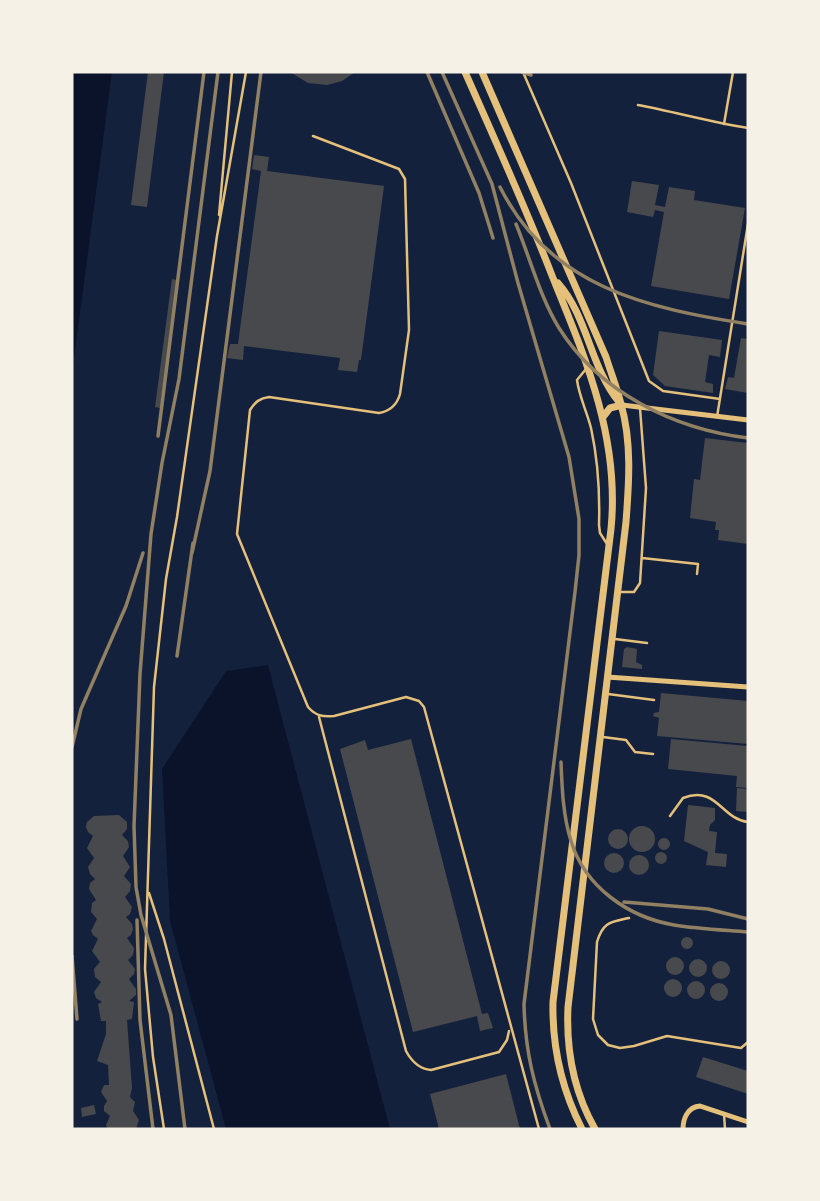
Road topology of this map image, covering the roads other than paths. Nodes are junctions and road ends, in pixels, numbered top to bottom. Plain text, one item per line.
1 (232, 72) edge
2 (246, 72) edge
3 (465, 72) edge
4 (482, 72) edge
5 (523, 72) edge
6 (733, 72) edge
7 (638, 105) dead end
8 (724, 124) junction
9 (748, 128) edge
10 (313, 136) dead end
11 (748, 225) edge
12 (217, 236) junction
13 (554, 279) junction
14 (589, 367) junction
15 (720, 399) junction
16 (622, 405) junction
17 (640, 407) junction
18 (603, 417) junction
19 (717, 417) junction
20 (748, 420) edge
21 (609, 546) junction
22 (642, 558) junction
23 (698, 574) dead end
24 (617, 592) junction
25 (611, 639) junction
26 (647, 643) dead end
27 (607, 677) junction
28 (748, 687) edge
29 (605, 694) junction
30 (654, 700) dead end
31 (319, 716) junction
32 (599, 737) junction
33 (653, 754) dead end
34 (670, 816) dead end
35 (748, 822) edge
36 (148, 891) junction
37 (629, 918) dead end
38 (510, 1027) junction
39 (748, 1042) edge
40 (724, 1114) junction
41 (748, 1122) edge
42 (164, 1129) edge
43 (214, 1129) edge
44 (539, 1129) edge
45 (582, 1129) edge
46 (595, 1129) edge
47 (683, 1129) edge
48 (725, 1129) edge

1 - 12 lane
2 - 12 lane
3 - 13 main road
4 - 16 main road
5 - 15 lane
6 - 8 lane
7 - 8 lane
8 - 9 lane
10 - 31 lane
11 - 15 lane
12 - 36 lane
13 - 14 main road
13 - 16 main road
14 - 18 main road
14 - 21 lane
15 - 19 lane
16 - 17 street
16 - 18 main road
16 - 24 main road
17 - 19 street
17 - 22 lane
18 - 21 main road
19 - 20 street
21 - 45 main road
22 - 23 lane
22 - 24 lane
24 - 25 main road
25 - 26 lane
25 - 27 main road
27 - 28 street
27 - 29 main road
29 - 30 lane
29 - 32 main road
31 - 38 lane
31 - 38 lane
32 - 33 lane
32 - 46 main road
34 - 35 lane
36 - 42 lane
36 - 43 lane
37 - 39 lane
38 - 44 lane
40 - 41 street
40 - 47 street
40 - 48 lane

